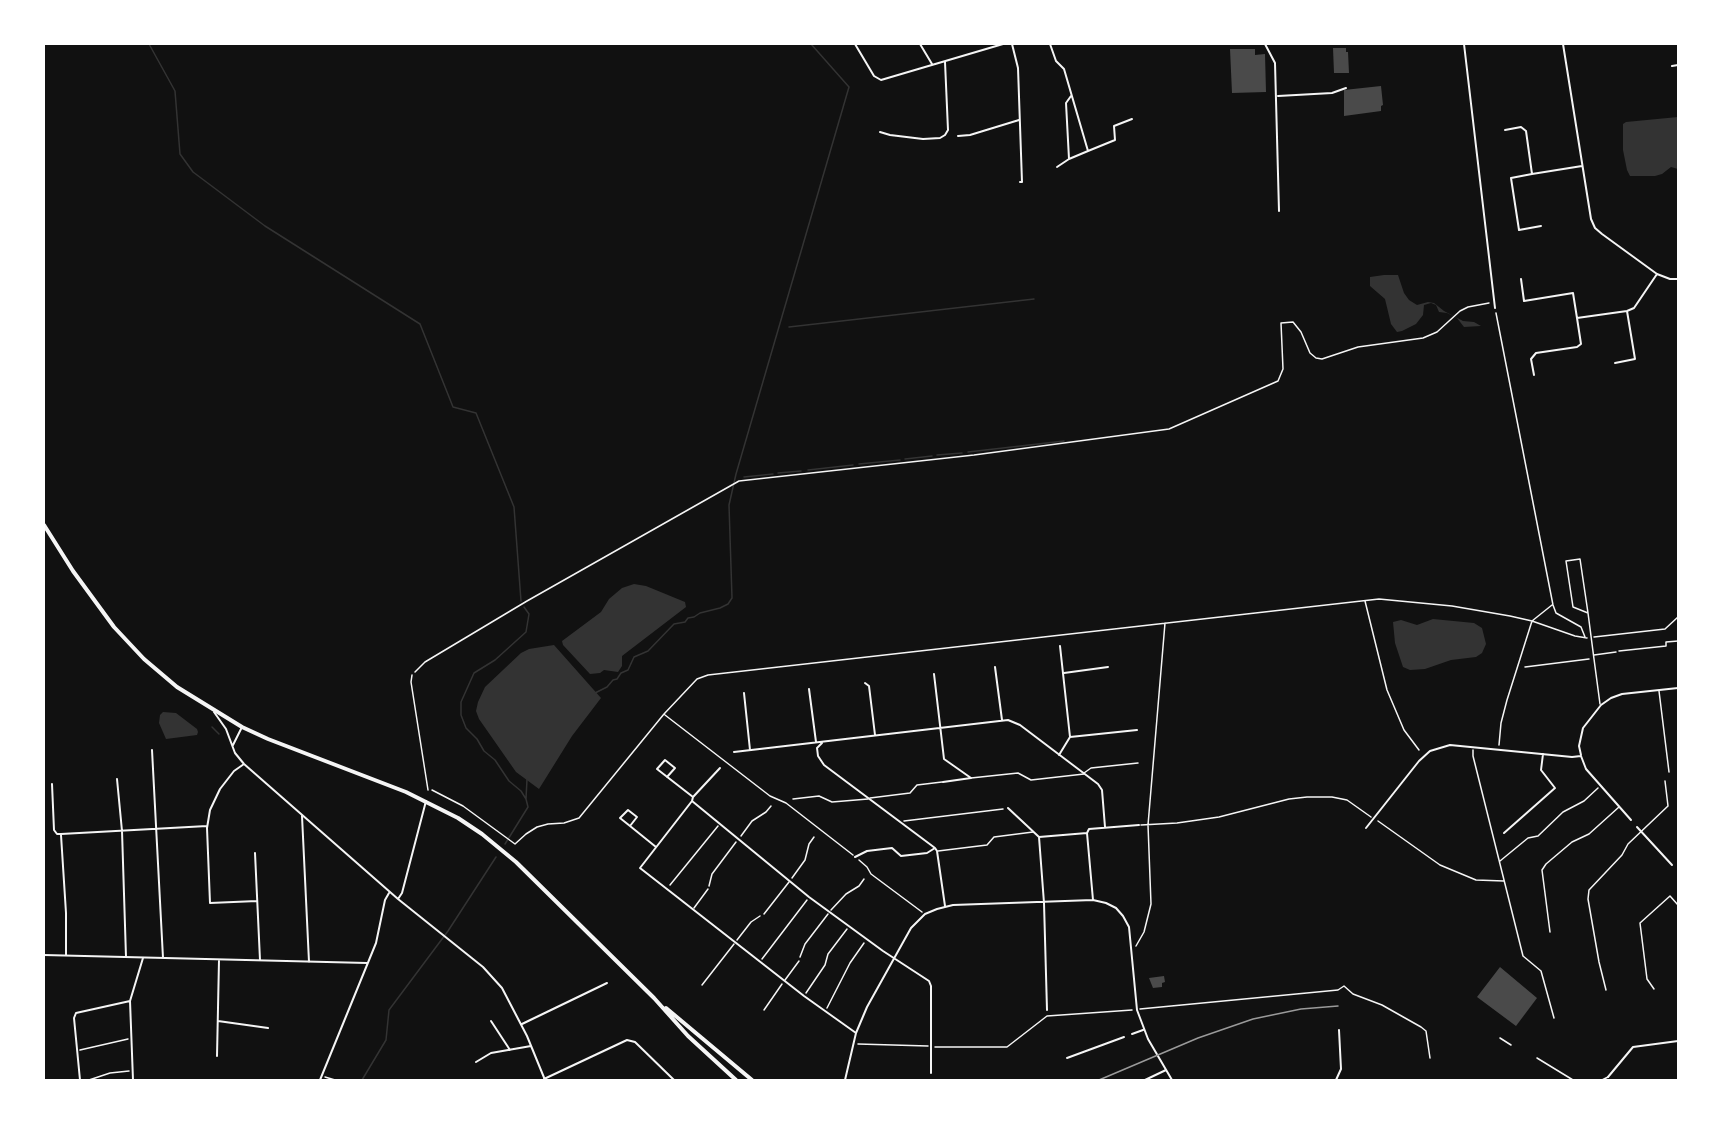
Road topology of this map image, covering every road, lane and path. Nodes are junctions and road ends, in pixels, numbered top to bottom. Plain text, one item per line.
1 (855, 44) edge
2 (920, 44) edge
3 (1003, 44) edge
4 (1012, 44) edge
5 (1050, 44) edge
6 (1265, 44) edge
7 (1464, 44) edge
8 (1495, 44) edge
9 (1499, 44) edge
10 (1563, 44) edge
11 (945, 62) junction
12 (933, 65) junction
13 (1678, 65) edge
14 (1672, 66) dead end
15 (1346, 88) dead end
16 (1071, 96) junction
17 (1276, 96) junction
18 (1132, 119) dead end
19 (1020, 120) junction
20 (1506, 130) dead end
21 (880, 132) dead end
22 (958, 136) dead end
23 (1088, 151) junction
24 (1069, 159) junction
25 (1582, 166) junction
26 (1057, 167) dead end
27 (1532, 174) junction
28 (1020, 182) dead end
29 (1279, 211) dead end
30 (1541, 226) dead end
31 (1657, 274) junction
32 (1521, 279) dead end
33 (1678, 279) edge
34 (1494, 302) junction
35 (1495, 308) joint
36 (1627, 311) junction
37 (1577, 318) junction
38 (1615, 363) dead end
39 (1534, 375) dead end
40 (44, 525) edge
41 (1365, 601) junction
42 (1553, 605) junction
43 (1588, 613) junction
44 (1678, 617) edge
45 (1533, 621) junction
46 (1165, 622) junction
47 (1591, 637) junction
48 (1585, 638) junction
49 (1678, 641) edge
50 (1060, 646) dead end
51 (1616, 652) joint
52 (1593, 655) junction
53 (1594, 659) junction
54 (995, 667) dead end
55 (1108, 667) dead end
56 (1525, 668) dead end
57 (1064, 673) junction
58 (934, 674) dead end
59 (412, 675) joint
60 (865, 683) dead end
61 (809, 688) dead end
62 (1678, 688) edge
63 (1659, 690) junction
64 (744, 693) dead end
65 (1600, 705) junction
66 (214, 712) junction
67 (664, 714) junction
68 (1002, 720) junction
69 (242, 727) junction
70 (940, 727) junction
71 (1137, 730) dead end
72 (875, 735) junction
73 (1070, 737) junction
74 (828, 740) junction
75 (816, 742) junction
76 (232, 745) junction
77 (1474, 746) junction
78 (1499, 749) junction
79 (152, 750) dead end
80 (750, 750) junction
81 (1419, 750) dead end
82 (734, 752) dead end
83 (1543, 754) junction
84 (1059, 755) junction
85 (1581, 756) junction
86 (1138, 763) dead end
87 (244, 764) junction
88 (720, 768) dead end
89 (1669, 772) dead end
90 (1085, 773) junction
91 (667, 777) junction
92 (970, 778) junction
93 (117, 779) dead end
94 (1665, 781) dead end
95 (943, 782) joint
96 (52, 784) dead end
97 (1601, 785) junction
98 (428, 790) joint
99 (693, 797) junction
100 (870, 798) junction
101 (793, 799) dead end
102 (426, 801) junction
103 (692, 801) junction
104 (771, 806) dead end
105 (1619, 806) junction
106 (1008, 808) joint
107 (302, 816) junction
108 (1374, 818) junction
109 (1631, 820) dead end
110 (900, 821) junction
111 (721, 823) junction
112 (1139, 825) joint
113 (1148, 825) junction
114 (207, 826) junction
115 (630, 826) junction
116 (1637, 826) dead end
117 (1105, 827) junction
118 (1366, 828) dead end
119 (157, 829) junction
120 (122, 831) junction
121 (1033, 832) junction
122 (1087, 832) junction
123 (1641, 832) junction
124 (1504, 833) dead end
125 (61, 834) junction
126 (814, 837) dead end
127 (1039, 837) junction
128 (738, 840) junction
129 (656, 847) junction
130 (935, 848) junction
131 (937, 851) junction
132 (255, 853) dead end
133 (855, 857) junction
134 (1499, 862) junction
135 (1672, 865) dead end
136 (864, 879) dead end
137 (790, 881) junction
138 (1503, 881) junction
139 (666, 890) junction
140 (708, 890) joint
141 (390, 892) junction
142 (809, 897) junction
143 (398, 899) junction
144 (1093, 900) junction
145 (257, 901) junction
146 (1044, 903) junction
147 (1678, 905) edge
148 (945, 906) junction
149 (693, 910) junction
150 (830, 912) junction
151 (764, 914) joint
152 (925, 914) junction
153 (849, 926) junction
154 (1550, 932) dead end
155 (867, 939) junction
156 (735, 942) junction
157 (1136, 946) dead end
158 (44, 955) edge
159 (66, 956) junction
160 (126, 957) junction
161 (143, 958) junction
162 (163, 958) junction
163 (893, 958) junction
164 (219, 960) junction
165 (260, 960) junction
166 (799, 961) joint
167 (309, 962) junction
168 (760, 962) junction
169 (367, 963) junction
170 (785, 981) junction
171 (607, 983) dead end
172 (702, 985) dead end
173 (1654, 989) dead end
174 (1606, 990) dead end
175 (804, 996) junction
176 (654, 998) junction
177 (130, 1001) junction
178 (764, 1010) dead end
179 (1047, 1010) dead end
180 (1137, 1010) junction
181 (825, 1012) junction
182 (1554, 1018) dead end
183 (491, 1021) dead end
184 (218, 1022) junction
185 (522, 1024) junction
186 (268, 1028) dead end
187 (1144, 1030) junction
188 (1339, 1030) dead end
189 (856, 1033) junction
190 (1132, 1034) dead end
191 (1124, 1037) dead end
192 (1500, 1038) dead end
193 (123, 1040) dead end
194 (1678, 1041) edge
195 (854, 1043) junction
196 (1511, 1045) dead end
197 (531, 1046) junction
198 (931, 1046) junction
199 (82, 1050) dead end
200 (510, 1050) junction
201 (217, 1056) dead end
202 (1067, 1058) dead end
203 (1430, 1058) dead end
204 (1537, 1058) dead end
205 (476, 1062) dead end
206 (1166, 1070) junction
207 (128, 1071) dead end
208 (931, 1073) dead end
209 (322, 1075) junction
210 (1608, 1077) joint
211 (80, 1080) edge
212 (89, 1080) edge
213 (134, 1080) edge
214 (320, 1080) edge
215 (335, 1080) edge
216 (544, 1080) edge
217 (674, 1080) edge
218 (736, 1080) edge
219 (752, 1080) edge
220 (844, 1080) edge
221 (1145, 1080) edge
222 (1172, 1080) edge
223 (1335, 1080) edge
224 (1573, 1080) edge
225 (1602, 1080) edge

1 - 12 street
2 - 12 street
3 - 11 street
4 - 19 street
5 - 16 street
6 - 17 street
7 - 34 street
8 - 9 street
10 - 25 street
11 - 12 street
11 - 21 street
13 - 14 street
15 - 17 street
16 - 23 street
16 - 24 street
17 - 29 street
18 - 23 street
19 - 22 street
19 - 28 street
20 - 27 street
23 - 24 street
24 - 26 street
25 - 27 street
25 - 31 street
27 - 30 street
31 - 33 street
31 - 36 street
32 - 37 street
34 - 35 street
34 - 59 path
35 - 42 path
36 - 37 street
36 - 38 street
37 - 39 street
40 - 66 main road
41 - 45 path
41 - 46 path
41 - 81 path
42 - 45 path
42 - 48 path
43 - 43 street
43 - 47 street
44 - 47 path
45 - 48 path
45 - 78 path
46 - 67 path
46 - 113 path
47 - 48 path
47 - 52 street
49 - 51 path
50 - 57 street
51 - 52 street
52 - 53 street
53 - 56 path
53 - 65 street
54 - 68 street
55 - 57 street
57 - 73 street
58 - 70 street
59 - 98 street
60 - 72 street
61 - 75 street
62 - 63 street
63 - 65 street
63 - 89 street
64 - 80 street
65 - 85 street
66 - 69 main road
66 - 76 street
67 - 98 path
67 - 133 path
68 - 70 street
68 - 84 street
69 - 76 street
69 - 102 main road
70 - 72 street
70 - 92 street
71 - 73 street
72 - 74 street
73 - 84 street
74 - 75 street
74 - 100 street
75 - 80 street
76 - 87 street
77 - 78 street
77 - 108 street
77 - 134 path
78 - 83 street
79 - 119 street
80 - 82 street
83 - 85 street
83 - 124 street
84 - 90 street
85 - 97 street
86 - 90 street
87 - 107 street
87 - 114 street
88 - 99 street
90 - 92 street
90 - 117 street
91 - 91 street
91 - 99 street
92 - 95 street
93 - 120 street
94 - 123 street
95 - 100 street
96 - 125 street
97 - 105 street
97 - 134 path
99 - 103 street
100 - 101 street
100 - 110 street
102 - 143 street
102 - 176 main road
103 - 111 street
103 - 129 street
104 - 128 path
105 - 109 street
105 - 154 street
106 - 110 path
106 - 121 street
107 - 141 street
107 - 167 street
108 - 113 path
108 - 118 street
108 - 138 path
110 - 130 street
111 - 128 street
111 - 139 path
112 - 113 path
112 - 117 street
113 - 157 path
114 - 119 street
114 - 145 street
115 - 115 street
115 - 129 street
116 - 123 street
117 - 122 street
119 - 120 street
119 - 162 street
120 - 125 street
120 - 160 street
121 - 127 street
121 - 131 street
122 - 127 street
122 - 144 street
123 - 135 street
123 - 174 street
125 - 159 street
126 - 137 path
127 - 146 street
128 - 137 street
128 - 140 path
129 - 139 street
130 - 131 street
130 - 133 street
131 - 148 street
132 - 145 street
133 - 152 path
134 - 138 path
136 - 150 path
137 - 142 street
137 - 151 street
138 - 182 path
139 - 149 street
140 - 149 street
141 - 143 street
141 - 169 street
142 - 150 street
142 - 168 path
143 - 185 street
144 - 146 street
144 - 180 street
145 - 165 street
146 - 148 street
146 - 179 street
147 - 173 street
148 - 152 street
149 - 156 street
150 - 153 street
150 - 166 path
151 - 156 path
152 - 163 street
153 - 155 street
153 - 175 path
155 - 163 street
155 - 181 path
156 - 168 street
156 - 172 path
158 - 159 street
159 - 160 street
160 - 161 street
161 - 162 street
161 - 177 street
162 - 164 street
163 - 189 street
163 - 198 street
164 - 165 street
164 - 184 street
165 - 167 street
166 - 170 street
167 - 169 street
168 - 170 street
169 - 209 street
170 - 175 street
170 - 178 path
171 - 185 street
175 - 181 street
176 - 218 main road
176 - 219 main road
177 - 211 street
177 - 213 street
180 - 187 street
180 - 198 path
180 - 203 path
181 - 189 street
183 - 200 street
184 - 186 street
184 - 201 street
185 - 197 street
187 - 190 street
187 - 206 street
188 - 223 street
189 - 195 street
191 - 202 street
192 - 196 street
193 - 199 path
194 - 210 street
195 - 198 path
195 - 220 street
197 - 200 street
197 - 216 street
198 - 208 street
200 - 205 street
204 - 224 street
206 - 221 street
206 - 222 street
207 - 212 path
209 - 214 street
209 - 215 path
210 - 225 street
216 - 217 street

